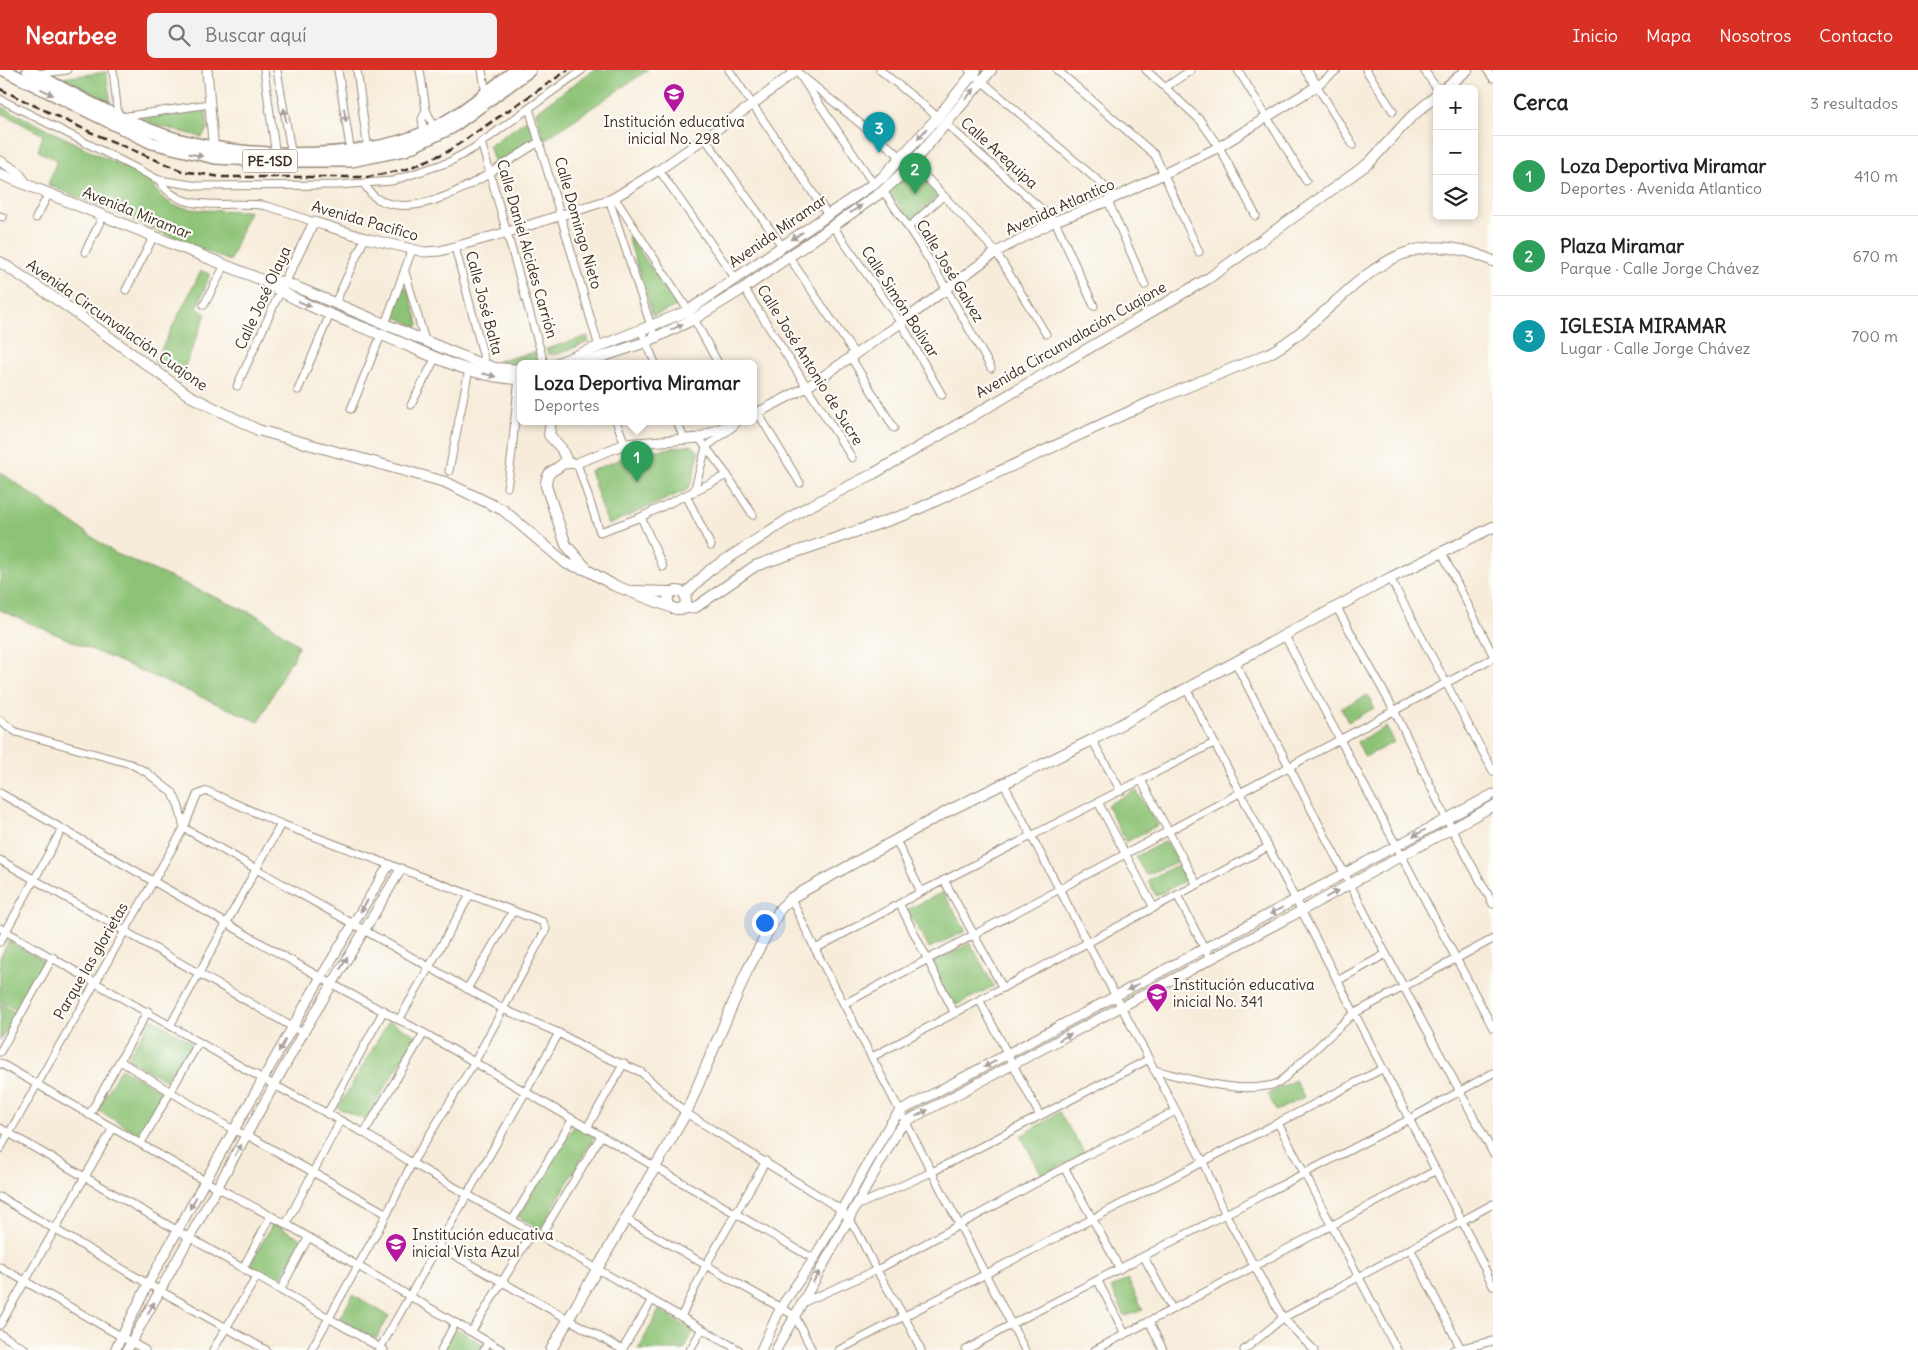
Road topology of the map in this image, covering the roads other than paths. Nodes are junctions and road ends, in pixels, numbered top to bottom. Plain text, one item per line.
1 (4, 70) edge
2 (67, 70) edge
3 (114, 70) edge
4 (207, 70) edge
5 (264, 70) edge
6 (277, 70) edge
7 (338, 70) edge
8 (357, 70) edge
9 (420, 70) edge
10 (482, 70) edge
11 (516, 70) edge
12 (530, 70) edge
13 (582, 70) edge
14 (729, 70) edge
15 (796, 70) edge
16 (880, 70) edge
17 (992, 70) edge
18 (1057, 70) edge
19 (1146, 70) edge
20 (1191, 70) edge
21 (1238, 70) edge
22 (1306, 70) edge
23 (1337, 70) edge
24 (1366, 70) edge
25 (1424, 70) edge
26 (1467, 70) edge
27 (1487, 70) edge
28 (973, 71) edge
29 (32, 72) edge
30 (1493, 78) edge
31 (983, 80) junction
32 (1434, 85) edge
33 (1449, 85) edge
34 (1317, 86) junction
35 (1166, 87) junction
36 (487, 97) junction
37 (1433, 98) edge
38 (0, 99) edge
39 (210, 104) junction
40 (752, 105) junction
41 (529, 108) junction
42 (426, 110) junction
43 (1393, 111) dead end
44 (1268, 116) junction
45 (118, 117) junction
46 (941, 120) junction
47 (430, 134) junction
48 (704, 137) junction
49 (481, 142) junction
50 (540, 142) junction
51 (1353, 145) dead end
52 (1219, 147) junction
53 (214, 153) junction
54 (368, 154) junction
55 (351, 156) junction
56 (276, 157) junction
57 (292, 157) junction
58 (902, 157) junction
59 (0, 161) edge
60 (910, 164) junction
61 (659, 170) junction
62 (1165, 173) junction
63 (0, 174) edge
64 (490, 174) junction
65 (159, 180) junction
66 (1306, 181) dead end
67 (26, 183) junction
68 (873, 183) junction
69 (364, 184) junction
70 (882, 191) junction
71 (49, 193) junction
72 (943, 196) junction
73 (612, 198) junction
74 (1112, 199) junction
75 (560, 215) junction
76 (828, 215) junction
77 (103, 216) junction
78 (1256, 216) dead end
79 (36, 218) dead end
80 (1055, 221) junction
81 (314, 222) junction
82 (832, 225) junction
83 (909, 227) junction
84 (508, 232) junction
85 (154, 236) junction
86 (365, 238) junction
87 (782, 246) junction
88 (454, 247) junction
89 (412, 250) junction
90 (85, 252) dead end
91 (996, 252) junction
92 (1199, 252) dead end
93 (789, 257) junction
94 (1493, 261) edge
95 (0, 262) edge
96 (225, 265) junction
97 (405, 272) junction
98 (736, 279) junction
99 (1145, 285) dead end
100 (282, 287) junction
101 (744, 288) junction
102 (947, 289) junction
103 (126, 290) dead end
104 (335, 303) junction
105 (204, 305) dead end
106 (1094, 306) dead end
107 (330, 314) junction
108 (691, 315) junction
109 (901, 323) junction
110 (385, 324) junction
111 (646, 328) junction
112 (1046, 334) dead end
113 (381, 335) junction
114 (425, 340) junction
115 (651, 340) junction
116 (599, 347) junction
117 (852, 355) junction
118 (436, 357) junction
119 (543, 360) edge
120 (566, 360) edge
121 (596, 360) edge
122 (654, 360) edge
123 (716, 360) edge
124 (486, 366) junction
125 (991, 368) dead end
126 (469, 369) junction
127 (517, 375) edge
128 (517, 376) edge
129 (237, 386) dead end
130 (807, 387) junction
131 (298, 390) dead end
132 (942, 395) dead end
133 (517, 396) edge
134 (411, 405) dead end
135 (351, 408) dead end
136 (757, 413) edge
137 (757, 416) edge
138 (550, 425) edge
139 (618, 425) edge
140 (679, 425) edge
141 (730, 425) edge
142 (734, 425) edge
143 (894, 428) dead end
144 (699, 438) junction
145 (684, 439) junction
146 (625, 444) junction
147 (706, 447) junction
148 (852, 458) dead end
149 (577, 463) junction
150 (564, 464) junction
151 (449, 471) dead end
152 (727, 474) junction
153 (800, 483) dead end
154 (507, 487) dead end
155 (694, 492) junction
156 (686, 495) junction
157 (753, 515) dead end
158 (642, 517) junction
159 (1493, 526) edge
160 (711, 546) dead end
161 (1441, 551) junction
162 (664, 567) dead end
163 (587, 570) junction
164 (1390, 578) junction
165 (624, 590) junction
166 (679, 594) junction
167 (704, 601) junction
168 (676, 608) junction
169 (1337, 608) junction
170 (1285, 636) junction
171 (1493, 656) edge
172 (1234, 662) junction
173 (1446, 683) junction
174 (1186, 688) junction
175 (1394, 710) junction
176 (0, 720) edge
177 (1339, 739) junction
178 (1092, 740) junction
179 (1214, 743) junction
180 (1290, 766) junction
181 (1493, 771) edge
182 (1141, 780) junction
183 (1004, 784) junction
184 (1121, 791) junction
185 (0, 793) edge
186 (1240, 794) junction
187 (1493, 794) edge
188 (1098, 802) junction
189 (1493, 806) edge
190 (1446, 818) junction
191 (281, 824) junction
192 (184, 828) junction
193 (1452, 828) junction
194 (62, 829) junction
195 (1169, 831) junction
196 (1032, 837) junction
197 (896, 840) junction
198 (1396, 844) junction
199 (1268, 847) junction
200 (1126, 854) junction
201 (1402, 855) junction
202 (0, 860) edge
203 (389, 865) junction
204 (400, 869) junction
205 (256, 870) junction
206 (1346, 873) junction
207 (33, 879) junction
208 (944, 880) junction
209 (152, 881) junction
210 (1350, 884) junction
211 (1197, 885) junction
212 (1060, 890) junction
213 (921, 892) junction
214 (470, 895) junction
215 (1177, 895) junction
216 (791, 898) junction
217 (1295, 901) junction
218 (1493, 904) edge
219 (900, 905) junction
220 (1154, 908) junction
221 (513, 911) junction
222 (1301, 911) junction
223 (226, 923) junction
224 (352, 924) junction
225 (3, 930) edge
226 (124, 931) junction
227 (363, 931) junction
228 (974, 935) junction
229 (1493, 939) edge
230 (0, 942) edge
231 (1088, 943) junction
232 (815, 949) junction
233 (1205, 949) junction
234 (1386, 954) junction
235 (53, 957) junction
236 (1457, 957) junction
237 (928, 960) junction
238 (1210, 960) junction
239 (430, 968) junction
240 (198, 972) junction
241 (321, 977) junction
242 (95, 981) junction
243 (1337, 981) junction
244 (332, 984) junction
245 (1405, 986) junction
246 (1003, 988) junction
247 (467, 989) junction
248 (1116, 996) junction
249 (980, 1001) junction
250 (844, 1004) junction
251 (1121, 1007) junction
252 (503, 1009) junction
253 (384, 1010) junction
254 (148, 1011) junction
255 (954, 1012) junction
256 (1353, 1014) junction
257 (399, 1020) junction
258 (170, 1024) junction
259 (292, 1028) junction
260 (1493, 1028) edge
261 (424, 1032) junction
262 (303, 1033) junction
263 (559, 1033) junction
264 (199, 1042) junction
265 (0, 1052) edge
266 (1007, 1054) junction
267 (872, 1057) junction
268 (1149, 1059) junction
269 (120, 1062) junction
270 (474, 1062) junction
271 (0, 1063) edge
272 (624, 1063) junction
273 (1013, 1064) junction
274 (1382, 1069) junction
275 (1154, 1070) junction
276 (1493, 1073) edge
277 (264, 1079) junction
278 (274, 1084) junction
279 (36, 1085) junction
280 (1460, 1091) junction
281 (525, 1092) junction
282 (170, 1093) junction
283 (1176, 1111) junction
284 (899, 1112) junction
285 (686, 1113) junction
286 (327, 1114) junction
287 (90, 1115) junction
288 (1040, 1116) junction
289 (572, 1120) junction
290 (1408, 1120) junction
291 (340, 1122) junction
292 (905, 1122) junction
293 (1278, 1123) junction
294 (0, 1128) edge
295 (113, 1128) junction
296 (587, 1128) junction
297 (235, 1131) junction
298 (9, 1133) junction
299 (364, 1133) junction
300 (247, 1135) junction
301 (601, 1136) junction
302 (141, 1143) junction
303 (0, 1149) edge
304 (1493, 1152) edge
305 (766, 1161) junction
306 (1203, 1162) junction
307 (412, 1163) junction
308 (656, 1168) junction
309 (1065, 1169) junction
310 (1435, 1171) junction
311 (932, 1172) junction
312 (312, 1173) junction
313 (1304, 1174) junction
314 (84, 1177) junction
315 (205, 1181) junction
316 (217, 1187) junction
317 (469, 1195) junction
318 (0, 1197) edge
319 (1493, 1204) edge
320 (842, 1206) junction
321 (855, 1208) junction
322 (1225, 1213) junction
323 (387, 1214) junction
324 (735, 1214) junction
325 (271, 1216) junction
326 (849, 1218) junction
327 (513, 1219) junction
328 (1094, 1219) junction
329 (627, 1220) junction
330 (1462, 1221) junction
331 (286, 1224) junction
332 (1331, 1225) junction
333 (960, 1226) junction
334 (55, 1229) junction
335 (533, 1231) junction
336 (177, 1232) junction
337 (541, 1236) junction
338 (308, 1238) junction
339 (190, 1239) junction
340 (438, 1246) junction
341 (1411, 1250) junction
342 (1144, 1257) junction
343 (814, 1258) junction
344 (1253, 1265) junction
345 (357, 1266) junction
346 (706, 1266) junction
347 (0, 1267) edge
348 (242, 1268) junction
349 (599, 1270) junction
350 (877, 1270) junction
351 (1120, 1270) junction
352 (256, 1276) junction
353 (985, 1276) junction
354 (1359, 1277) junction
355 (25, 1281) junction
356 (1098, 1281) junction
357 (501, 1282) junction
358 (148, 1284) junction
359 (1493, 1286) edge
360 (281, 1289) junction
361 (160, 1291) junction
362 (409, 1296) junction
363 (652, 1300) junction
364 (802, 1303) junction
365 (781, 1307) junction
366 (1172, 1309) junction
367 (795, 1316) junction
368 (906, 1316) junction
369 (681, 1317) junction
370 (1283, 1318) junction
371 (328, 1319) junction
372 (569, 1321) junction
373 (1149, 1321) junction
374 (455, 1323) junction
375 (1012, 1324) junction
376 (0, 1325) edge
377 (226, 1328) junction
378 (702, 1329) junction
379 (472, 1332) junction
380 (0, 1334) edge
381 (1125, 1334) junction
382 (122, 1337) junction
383 (1493, 1341) edge
384 (488, 1342) junction
385 (129, 1346) edge
386 (381, 1349) edge
387 (1457, 1349) edge
388 (27, 1350) edge
389 (115, 1350) edge
390 (145, 1350) edge
391 (213, 1350) edge
392 (266, 1350) edge
393 (311, 1350) edge
394 (441, 1350) edge
395 (484, 1350) edge
396 (502, 1350) edge
397 (551, 1350) edge
398 (623, 1350) edge
399 (690, 1350) edge
400 (739, 1350) edge
401 (761, 1350) edge
402 (776, 1350) edge
403 (812, 1350) edge
404 (839, 1350) edge
405 (922, 1350) edge
406 (966, 1350) edge
407 (1025, 1350) edge
408 (1095, 1350) edge
409 (1163, 1350) edge
410 (1244, 1350) edge
411 (1314, 1350) edge
412 (1397, 1350) edge

1 -> 53 highway, PE-1SD
2 - 29 street
3 - 45 street
4 - 39 street
5 - 56 street
57 -> 6 street
7 -> 55 street
8 - 54 street
9 - 42 street
10 - 36 street
11 - 36 highway, PE-1SD
12 - 36 highway, PE-1SD
13 - 41 street
14 - 40 street
15 - 40 street, Avenida Pacifico
15 - 58 street
15 - 68 street
16 - 46 street, Calle Arequipa
17 - 31 main road, Avenida Miramar
18 - 62 street
19 - 35 street
20 - 35 street
21 - 44 street
22 - 34 street
23 - 34 street, Avenida Atlantico
24 - 43 street
25 - 32 street
26 - 33 main road
27 - 30 street
28 - 31 street
28 - 46 main road, Avenida Miramar
29 - 45 highway, PE-1SD
46 -> 31 main road, Avenida Miramar
31 - 74 street
34 - 44 street, Avenida Atlantico
34 - 51 street
35 - 52 street
36 - 47 highway, PE-1SD
37 - 166 main road, Avenida Circunvalación Cuajone
38 - 65 street
39 - 45 street
39 - 53 street
40 - 48 street, Avenida Pacifico
40 - 76 street
41 - 49 street
41 - 50 street, Calle Domingo Nieto
42 - 47 street
42 - 47 street
44 - 52 street, Avenida Atlantico
44 - 66 street
45 - 53 highway, PE-1SD
46 -> 58 main road, Avenida Miramar
46 - 60 main road, Avenida Miramar
46 - 80 street, Calle Arequipa
47 - 54 highway, PE-1SD
48 - 61 street, Avenida Pacifico
48 - 87 street
49 - 64 street, Calle Daniel Alcides Carrión
49 - 69 street
50 - 64 street
50 - 75 street, Calle Domingo Nieto
52 - 62 street, Avenida Atlantico
52 - 78 street
53 - 56 highway, PE-1SD
54 - 55 highway, PE-1SD
55 - 57 highway, PE-1SD
56 - 57 highway, PE-1SD
58 - 60 street
58 - 68 main road, Avenida Miramar
59 - 67 street
60 - 70 main road, Avenida Miramar
60 - 72 street
61 - 73 street, Avenida Pacifico
61 - 98 street, Calle José Antonio de Sucre
62 - 74 street, Avenida Atlantico
62 - 92 street
63 - 67 main road, Avenida Miramar
64 - 69 street
64 - 84 street, Calle Daniel Alcides Carrión
65 - 69 street
65 - 81 street, Avenida Pacifico
67 - 71 main road, Avenida Miramar
68 - 76 main road, Avenida Miramar
82 -> 70 main road, Avenida Miramar
70 - 83 street, Calle José Galvez
71 - 77 main road, Avenida Miramar
71 - 79 street
72 - 83 street
72 - 91 street
73 - 75 street, Avenida Pacifico
73 - 108 street
73 - 111 street
74 - 80 street, Avenida Atlantico
74 - 99 street
75 - 84 street, Avenida Pacifico
75 - 116 street, Calle Domingo Nieto
76 -> 87 main road, Avenida Miramar
77 - 85 main road, Avenida Miramar
77 - 90 street
80 - 91 street, Avenida Atlantico
80 - 106 street, Calle Arequipa
81 - 86 street, Avenida Pacifico
81 - 100 street, Calle José Olaya
82 - 93 main road, Avenida Miramar
82 - 109 street, Calle Simón Bolívar
83 - 102 street, Calle José Galvez
84 - 88 street, Avenida Pacifico
84 - 119 street, Calle Daniel Alcides Carrión
85 - 96 main road, Avenida Miramar
85 - 103 street
86 - 89 street, Avenida Pacifico
86 - 104 street
87 - 98 main road, Avenida Miramar
88 - 89 street, Avenida Pacifico
88 - 124 street, Calle José Balta
89 - 97 street
91 - 102 street, Avenida Atlantico
91 - 112 street
93 - 101 main road, Avenida Miramar
93 - 117 street
94 - 167 main road
95 - 163 main road, Avenida Circunvalación Cuajone
96 - 100 main road, Avenida Miramar
96 - 105 street
97 - 110 street
97 - 114 street
98 - 108 main road, Avenida Miramar
100 - 104 main road, Avenida Miramar
100 -> 107 main road, Avenida Miramar
100 - 129 street, Calle José Olaya
101 - 108 main road, Avenida Miramar
101 - 130 street, Calle José Antonio de Sucre
102 - 109 street, Avenida Atlantico
102 - 125 street, Calle José Galvez
104 - 110 main road, Avenida Miramar
107 - 113 main road, Avenida Miramar
107 - 131 street
108 - 111 main road, Avenida Miramar
115 -> 108 main road, Avenida Miramar
108 - 123 street
109 - 117 street, Avenida Atlantico
109 - 132 street, Calle Simón Bolívar
110 - 114 main road, Avenida Miramar
111 - 115 street
111 - 116 main road, Avenida Miramar
113 - 118 main road, Avenida Miramar
113 - 135 street
114 - 124 main road, Avenida Miramar
115 - 121 main road, Avenida Miramar
115 - 122 street
116 - 120 main road, Avenida Miramar
117 - 130 street, Avenida Atlantico
117 - 143 street
118 - 126 main road, Avenida Miramar
118 - 134 street
124 - 127 main road, Avenida Miramar
126 -> 128 main road, Avenida Miramar
126 - 151 street
130 - 136 street, Avenida Atlantico
130 - 148 street, Calle José Antonio de Sucre
133 - 154 street
137 - 153 street
138 - 150 main road
139 - 146 street
140 - 145 street
141 - 144 street
142 - 147 street
144 - 145 street
144 - 147 street
145 - 146 street
146 - 149 street
147 - 152 street
147 - 155 street
149 - 150 street
149 - 158 street
150 - 163 main road
152 - 155 street
152 - 157 street
155 - 156 street
156 - 158 street
156 - 160 street
158 - 162 street
159 - 161 main road
161 - 164 main road
161 - 171 street
163 - 165 main road, Avenida Circunvalación Cuajone
164 - 169 main road
164 - 173 street
165 - 166 main road, Avenida Circunvalación Cuajone
165 - 168 main road, Avenida Circunvalación Cuajone
166 - 167 main road
166 - 168 main road
166 - 168 main road
167 - 168 main road
169 - 170 main road
169 - 175 street
170 - 172 main road
170 - 177 street
171 - 173 street
172 - 174 main road
172 - 180 street
173 - 175 street
173 - 181 street
174 - 178 main road
174 - 179 street
175 - 177 street
175 - 190 street
176 - 192 street
177 - 180 street
177 - 198 street
178 - 183 main road
178 - 184 street
179 - 182 street
179 - 186 street
180 - 186 street
180 - 206 street
182 - 184 street
182 - 195 street
183 - 196 street
183 - 197 main road
184 - 188 street
185 - 194 street
186 - 195 street
186 - 199 street
187 - 190 street
188 - 196 street
188 - 200 street
189 - 193 street
190 - 193 street
190 -> 198 street
191 - 192 street, Parque las glorietas
191 - 203 street
191 - 205 street
192 - 205 street
192 - 209 street, Parque las glorietas
193 - 201 street
193 - 218 street
194 - 207 street
194 - 209 street
195 - 200 street
195 - 211 street
196 - 208 street
196 - 212 street
197 - 213 street
197 - 216 main road
198 - 201 street
198 - 206 street
199 - 211 street
199 - 217 street
200 - 212 street
200 - 220 street
201 - 210 street
201 - 236 street
202 - 207 street
203 - 204 street
203 -> 224 street
204 - 214 street
204 - 227 street
205 - 223 street
205 - 224 street
206 - 210 street
206 - 217 street
207 - 225 street
207 - 226 street
208 - 213 street
208 - 228 street
209 - 223 street
209 - 226 street, Parque las glorietas
222 -> 210 street
210 - 234 street
211 - 215 street
212 - 228 street
212 - 231 street
213 - 219 street
214 - 221 street
214 - 239 street
215 - 220 street
215 - 233 street
216 - 232 street
216 - 285 main road
217 - 222 street
217 -> 233 street
219 - 232 street
219 - 237 street
220 - 231 street
221 - 247 street
221 - 252 street
222 - 238 street
222 - 243 street
223 - 240 street
223 - 241 street
224 - 227 street
224 - 241 street
225 - 230 street
225 - 235 street
226 - 240 street
226 - 242 street, Parque las glorietas
227 - 239 street
244 -> 227 street
228 - 237 street
228 - 246 street
229 - 236 street
231 - 246 street
231 - 248 street
232 - 250 street
233 - 238 street
233 -> 248 street
234 - 243 street
234 - 245 street
235 - 242 street
235 - 265 street
236 - 245 street
236 - 260 street
237 - 250 street
237 - 255 street
238 - 251 street
239 - 247 street
239 - 257 street
240 - 258 street
240 - 259 street
241 - 244 street
241 - 259 street
242 - 254 street
242 - 279 street, Parque las glorietas
243 - 256 street
244 - 253 street
244 - 262 street
245 - 256 street
245 - 280 street
246 - 249 street
247 - 252 street
248 - 251 street
248 - 266 street
249 - 255 street
249 - 266 street
250 - 267 street
251 - 268 street
273 -> 251 street
252 - 263 street
252 - 270 street
253 - 257 street
253 - 286 street
254 - 258 street
254 - 269 street
255 - 267 street
256 - 274 street
256 - 275 street
257 - 261 street
258 - 264 street
259 - 262 street
259 -> 277 street
261 - 270 street
261 - 299 street
262 - 278 street
263 - 272 street
263 - 281 street
264 - 277 street
264 - 282 street
266 - 273 street
266 -> 284 street
267 - 284 street
268 - 275 street
268 - 288 street
269 - 282 street
269 - 287 street
270 - 281 street
270 - 307 street
271 - 279 street
272 - 285 street
272 - 296 street
273 - 288 street
292 -> 273 street
274 - 290 street
274 - 293 street
275 - 283 street
276 - 280 street
277 - 278 street
277 - 297 street
278 - 286 street
278 - 300 street
279 - 287 street
279 - 298 street, Parque las glorietas
280 - 290 street
280 - 304 street
281 - 289 street
281 - 317 street
282 - 297 street
282 - 302 street
283 - 306 street
283 - 309 street
284 - 292 street
284 - 320 street
285 - 305 street
285 - 308 main road
286 - 291 street
287 - 295 street
288 - 311 street
289 - 296 street
289 - 327 street
290 - 310 street
290 - 313 street
291 - 299 street
291 - 312 street
292 - 311 street
292 - 321 street
293 - 306 street
293 - 313 street
294 - 298 street
295 - 302 street
295 - 314 street
296 - 301 street
297 - 300 street
297 - 315 street
298 - 303 street, Parque las glorietas
298 - 314 street
299 - 307 street
300 - 312 street
316 -> 300 street
301 - 308 street
301 - 337 street
302 - 315 street
305 - 320 street
305 - 324 street
306 - 322 street
306 - 328 street
307 - 317 street
307 - 323 street
308 - 324 street
308 - 329 main road
309 - 328 street
309 - 333 street
310 - 330 street
310 - 332 street
311 - 321 street
311 - 333 street
312 - 323 street
312 - 331 street
313 - 322 street
313 - 332 street
314 - 334 street
314 - 336 street
315 - 316 street
315 -> 336 street
316 - 325 street
316 - 339 street
317 - 327 street
317 - 340 street
318 - 334 street
319 - 330 street
320 - 321 street
320 - 326 street
320 - 343 street
321 - 326 street
322 - 342 street
322 - 344 street
323 - 345 street
324 - 343 street
324 - 346 street
325 - 331 street
325 - 348 street
326 - 350 street
364 -> 326 street
327 - 335 street
328 - 351 street
328 - 353 street
329 - 346 street
329 - 349 main road
330 - 341 street
330 - 359 street
331 - 338 street
332 - 344 street
332 - 354 street
333 - 350 street
333 - 353 street
334 - 355 street
334 - 358 street
335 - 337 street
335 - 357 street
336 - 339 street
336 - 358 street
337 - 349 street
338 - 345 street
338 - 360 street
339 - 348 street
339 - 361 street
340 - 357 street
340 - 362 street
341 - 354 street
341 - 387 street
342 - 351 street
342 - 366 street
343 - 365 street
344 - 366 street
344 - 370 street
345 - 362 street
345 - 371 street
346 - 365 street
346 - 369 street
347 - 355 street
348 - 352 street
349 - 363 street
349 - 372 main road
350 - 364 street
350 - 368 street
351 - 356 street
352 - 360 street
352 - 377 street
353 - 368 street
353 - 375 street
354 - 370 street
354 - 412 street
355 - 376 street
355 - 382 street
356 - 375 street
356 - 381 street
357 - 372 street
357 - 379 street
358 - 361 street
358 - 382 street
360 - 371 street
361 - 377 street
385 -> 361 street
362 - 374 street
362 - 386 street
363 - 369 street
363 - 398 street
364 - 367 street
365 - 367 street
365 - 401 street
366 - 373 street
367 - 402 street
367 - 403 street
368 - 404 street
368 - 405 street
369 - 378 street
370 - 410 street
370 - 411 street
371 - 386 street
371 - 393 street
372 - 397 main road
372 - 398 street
373 - 381 street
373 - 409 street
374 - 379 street
374 - 394 street
375 - 406 street
375 - 407 street
377 - 391 street
377 - 392 street
378 - 399 street
378 - 400 street
379 - 384 street
380 - 388 street
381 - 408 street
382 - 385 street
382 - 389 street
383 - 387 street
384 - 395 street
384 - 396 street
385 - 390 street

